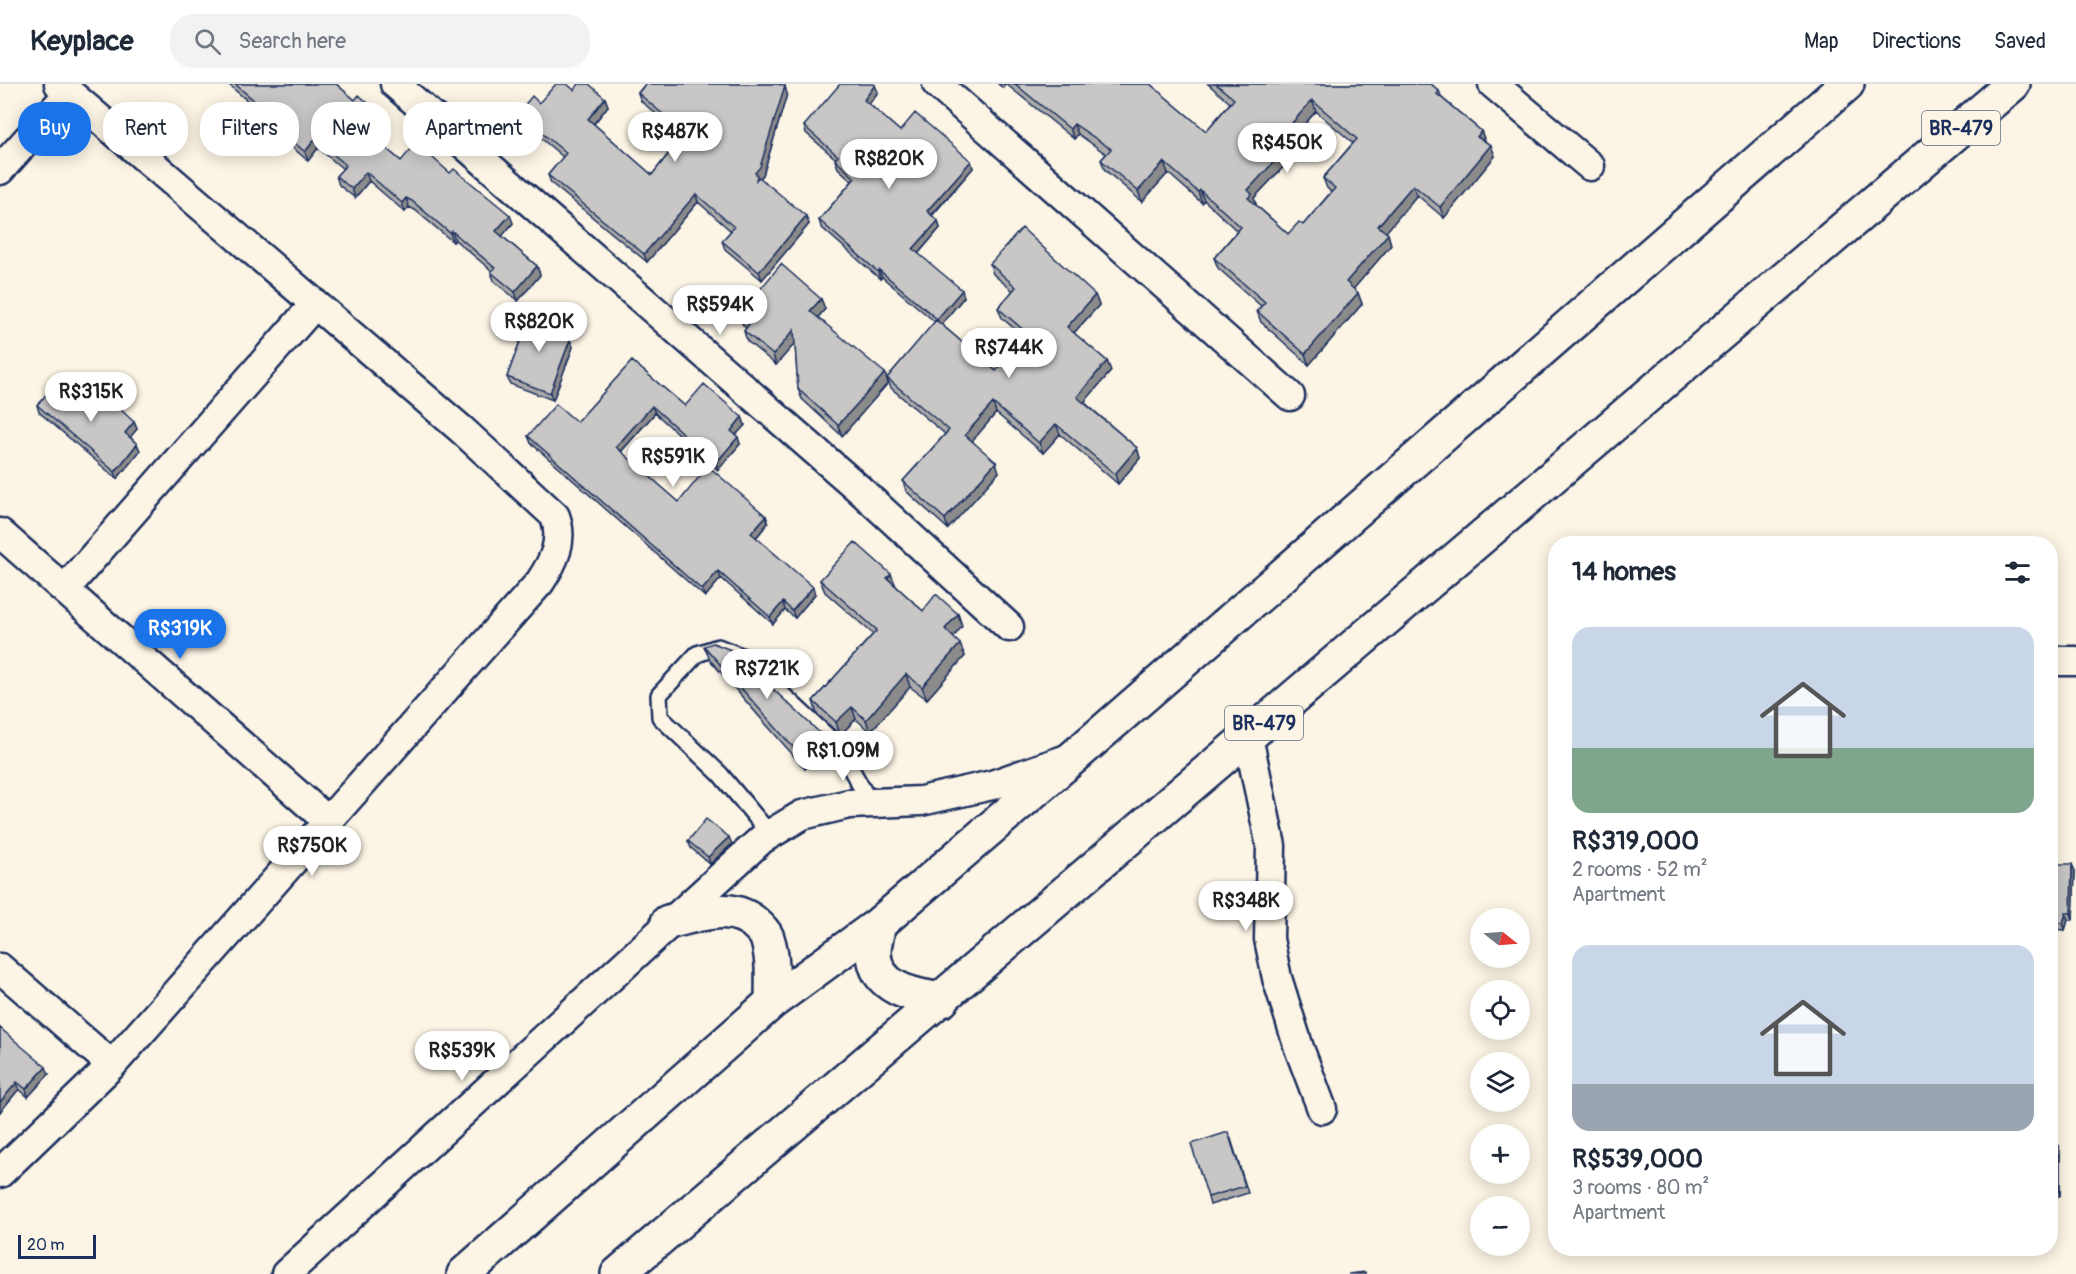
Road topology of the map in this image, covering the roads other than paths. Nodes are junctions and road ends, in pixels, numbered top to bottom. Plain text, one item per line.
1 (395, 84) edge
2 (938, 84) edge
3 (1493, 84) edge
4 (1847, 84) edge
5 (2013, 84) edge
6 (64, 88) edge
7 (1590, 166) dead end
8 (0, 170) edge
9 (315, 304) junction
10 (1290, 396) dead end
11 (0, 532) edge
12 (65, 589) junction
13 (1009, 627) dead end
14 (2076, 661) edge
15 (2058, 662) edge
16 (1248, 737) junction
17 (1077, 755) junction
18 (870, 803) junction
19 (329, 822) junction
20 (770, 834) junction
21 (668, 922) junction
22 (879, 924) junction
23 (0, 968) edge
24 (942, 1000) junction
25 (772, 1002) junction
26 (112, 1065) junction
27 (1322, 1109) dead end
28 (0, 1173) edge
29 (286, 1274) edge
30 (464, 1274) edge
31 (618, 1274) edge

1 - 13 street
2 - 10 street
3 - 7 street
4 - 17 main road
5 - 16 main road, BR-479
6 - 8 street
6 - 9 street
9 - 12 street
9 - 19 street
11 - 12 street
12 - 19 street
14 - 15 street
16 - 24 main road, BR-479
16 - 27 street
17 - 18 street
17 - 22 main road
18 - 20 street
18 - 20 lane
19 - 26 street
20 - 21 street
21 - 25 main road
21 - 29 street
22 - 24 main road
22 - 25 main road
23 - 26 street
24 - 31 main road, BR-479
25 - 30 main road
26 - 28 street

